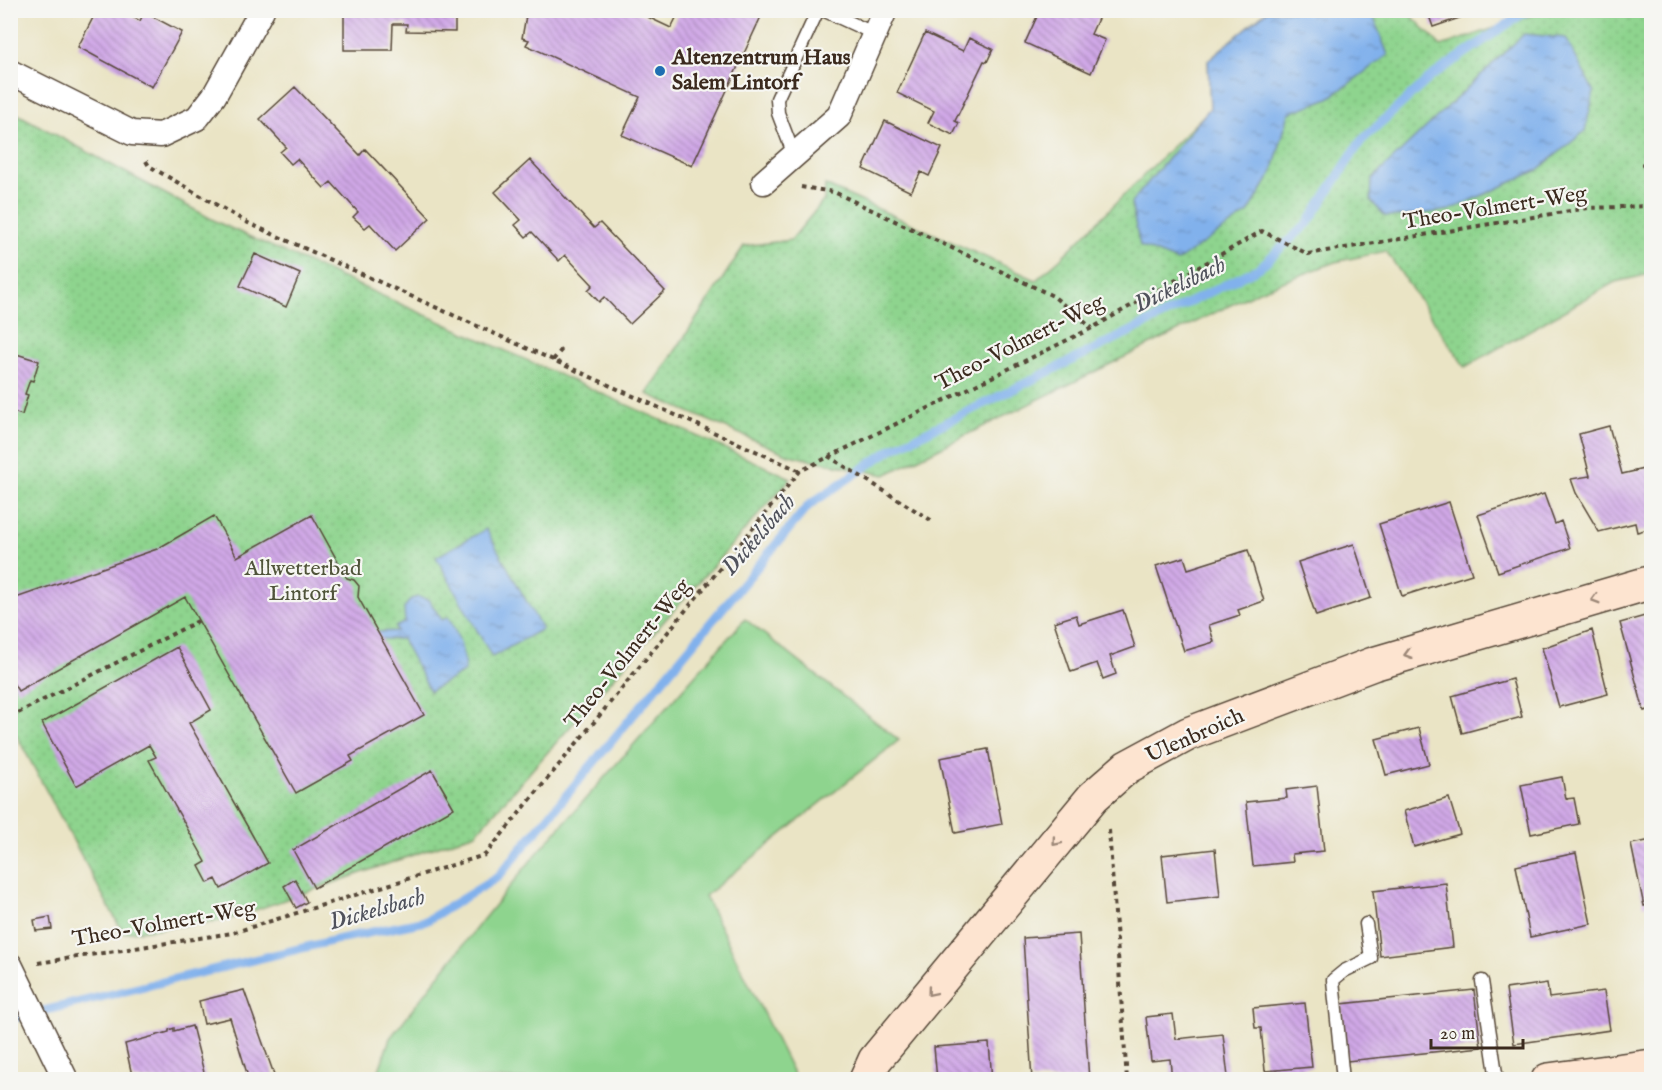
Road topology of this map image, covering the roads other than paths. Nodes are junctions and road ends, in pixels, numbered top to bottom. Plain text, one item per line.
1 (262, 10) edge
2 (818, 10) edge
3 (823, 10) edge
4 (885, 10) edge
5 (875, 34) junction
6 (10, 72) edge
7 (794, 155) junction
8 (764, 182) road end
9 (1652, 582) edge
10 (1366, 924) dead end
11 (13, 970) edge
12 (1482, 981) dead end
13 (1652, 1066) edge
14 (66, 1080) edge
15 (866, 1080) edge
16 (1343, 1080) edge
17 (1497, 1080) edge
18 (1548, 1080) edge

1 - 6 street
2 - 7 lane
3 - 5 lane
4 - 5 street
5 - 7 street
7 - 8 street
9 -> 15 main road, Ulenbroich
10 - 16 lane
11 - 14 street
12 - 17 lane
13 - 18 main road

